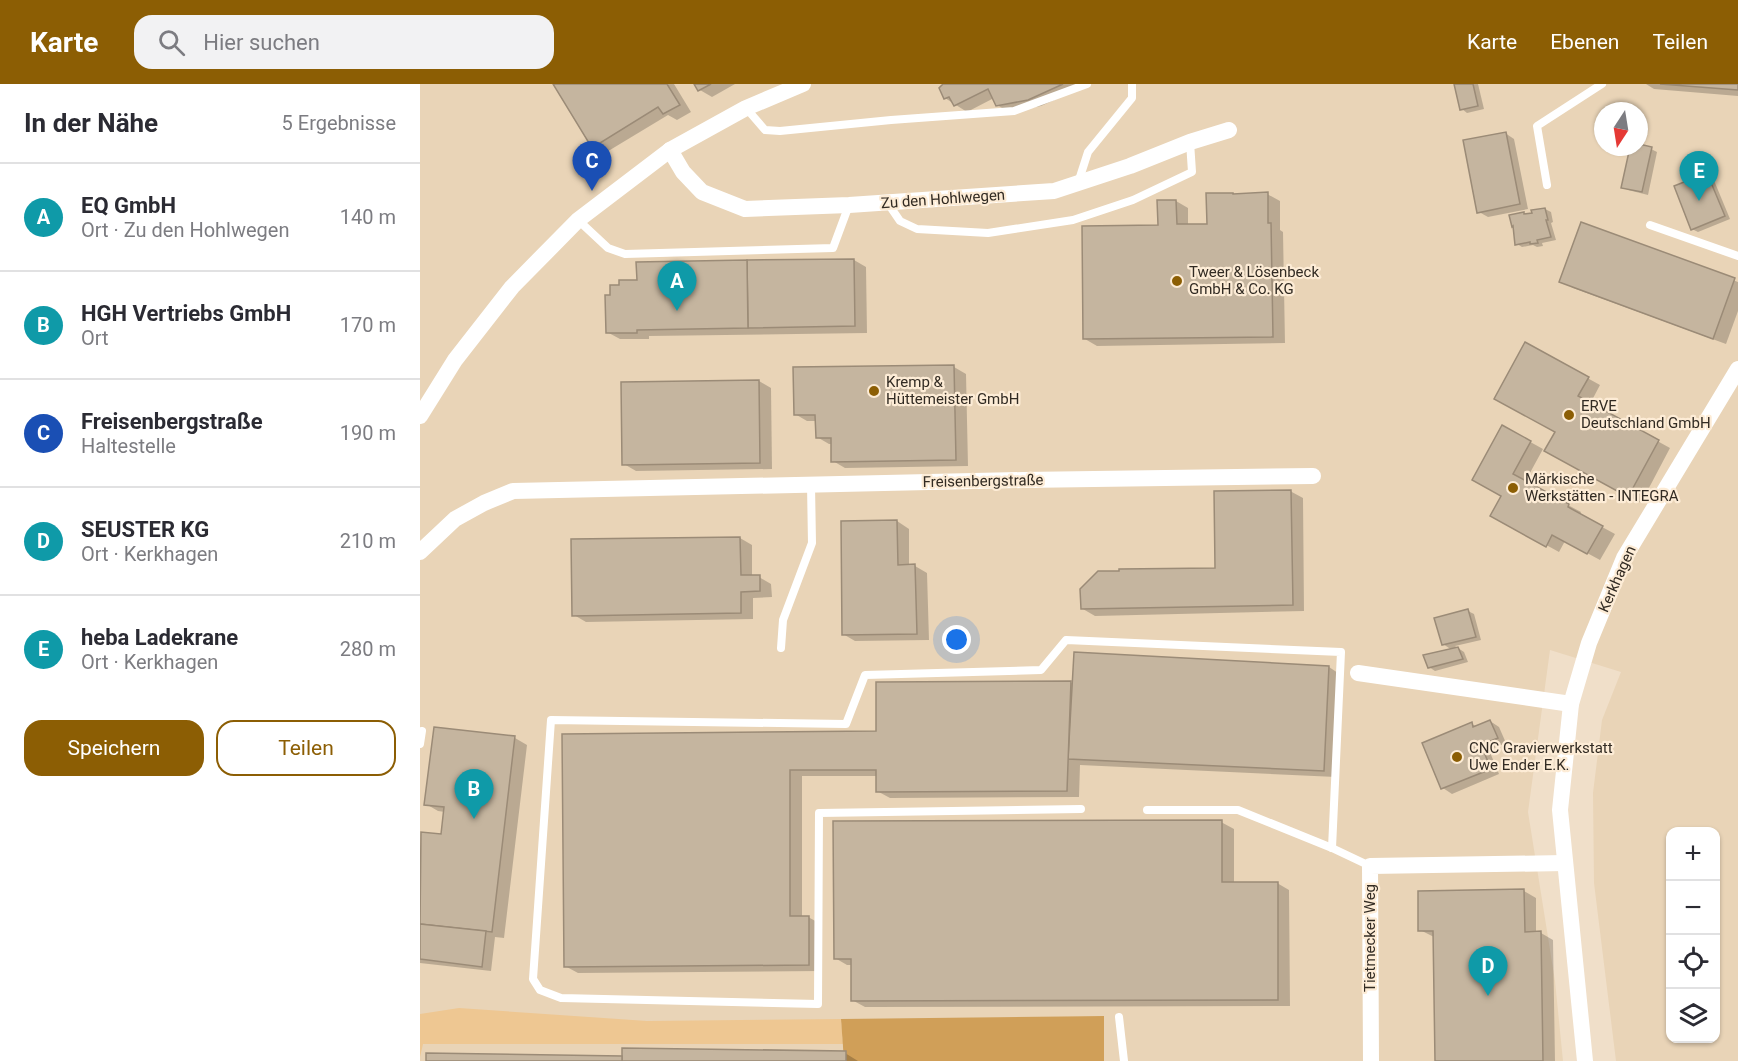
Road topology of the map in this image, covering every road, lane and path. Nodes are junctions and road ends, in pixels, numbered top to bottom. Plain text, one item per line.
1 (803, 84) edge
2 (1087, 84) edge
3 (1602, 84) edge
4 (1134, 85) edge
5 (746, 108) junction
6 (1229, 130) dead end
7 (1190, 142) junction
8 (670, 150) junction
9 (1078, 183) junction
10 (1547, 185) dead end
11 (887, 202) junction
12 (849, 205) junction
13 (578, 220) junction
14 (1650, 225) dead end
15 (1738, 256) edge
16 (1738, 369) edge
17 (420, 416) edge
18 (1314, 476) dead end
19 (812, 485) junction
20 (420, 552) edge
21 (781, 648) dead end
22 (1358, 673) dead end
23 (1571, 704) junction
24 (422, 731) dead end
25 (420, 744) edge
26 (1081, 809) dead end
27 (1147, 810) dead end
28 (1332, 848) junction
29 (1565, 863) junction
30 (1370, 866) junction
31 (1119, 1017) dead end
32 (1124, 1061) edge
33 (1371, 1061) edge
34 (1585, 1061) edge

1 - 5 street
2 - 5 lane
3 - 10 lane
4 - 9 lane
5 - 8 street
6 - 7 street, Zu den Hohlwegen
7 - 9 street, Zu den Hohlwegen
7 - 11 lane
8 - 12 street, Zu den Hohlwegen
8 - 13 street
9 - 11 street, Zu den Hohlwegen
11 - 12 street, Zu den Hohlwegen
12 - 13 lane
13 - 17 street
14 - 15 lane
16 - 23 street, Kerkhagen
18 - 19 street, Freisenbergstraße
19 - 20 street, Freisenbergstraße
19 - 21 lane
22 - 23 street
23 - 29 street, Kerkhagen
24 - 25 lane
26 - 28 lane
27 - 28 lane
28 - 30 lane
29 - 30 street, Tietmecker Weg
29 - 34 street, Kerkhagen
30 - 33 street, Tietmecker Weg
31 - 32 lane

